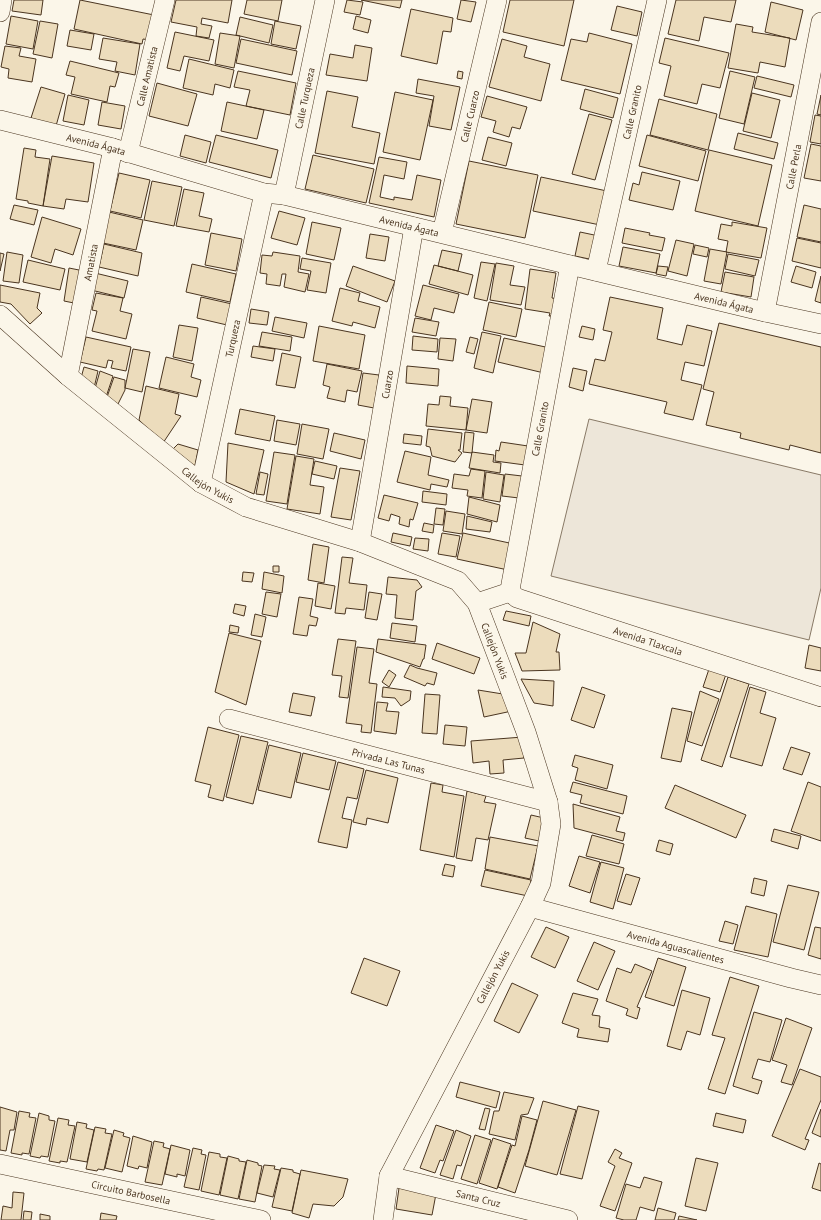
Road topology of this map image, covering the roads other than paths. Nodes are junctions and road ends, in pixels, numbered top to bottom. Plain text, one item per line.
1 (2, 0) edge
2 (165, 0) edge
3 (326, 0) edge
4 (497, 0) edge
5 (657, 0) edge
6 (0, 12) edge
7 (821, 22) edge
8 (0, 120) edge
9 (120, 150) junction
10 (264, 193) junction
11 (284, 196) junction
12 (414, 227) junction
13 (442, 233) junction
14 (570, 265) junction
15 (596, 271) junction
16 (766, 312) junction
17 (0, 315) edge
18 (821, 324) edge
19 (68, 376) junction
20 (201, 483) junction
21 (360, 542) junction
22 (510, 592) junction
23 (477, 603) junction
24 (821, 696) edge
25 (229, 718) dead end
26 (548, 802) junction
27 (530, 907) junction
28 (821, 986) edge
29 (0, 1164) edge
30 (389, 1176) junction
31 (539, 1216) edge
32 (261, 1220) edge
33 (383, 1220) edge
34 (568, 1220) edge

1 - 6 street
2 - 9 street, Calle Amatista
3 - 11 street, Calle Turqueza
4 - 13 street, Calle Cuarzo
5 - 15 street, Calle Granito
7 - 16 street, Calle Perla
8 - 9 street, Avenida Ágata
9 - 10 street, Avenida Ágata
9 - 19 street, Amatista
10 - 11 street, Avenida Ágata
10 - 20 street, Turqueza
11 - 12 street, Avenida Ágata
12 - 13 street, Avenida Ágata
12 - 21 street, Cuarzo
13 - 14 street, Avenida Ágata
14 - 15 street, Avenida Ágata
14 - 22 street, Calle Granito
15 - 16 street, Avenida Ágata
16 - 18 street, Avenida Ágata
17 - 19 street, Callejón Yukis
19 - 20 street, Callejón Yukis
20 - 21 street, Callejón Yukis
21 - 23 street, Callejón Yukis
22 - 23 street
22 - 24 street, Avenida Tlaxcala
23 - 26 street, Callejón Yukis
25 - 26 street, Privada Las Tunas
26 - 27 street, Callejón Yukis
27 - 28 street, Avenida Aguascalientes
27 - 30 street, Callejón Yukis
29 - 32 street, Circuito Barbosella
30 - 31 street, Santa Cruz
30 - 33 street, Callejón Yukis
31 - 34 street, Santa Cruz

